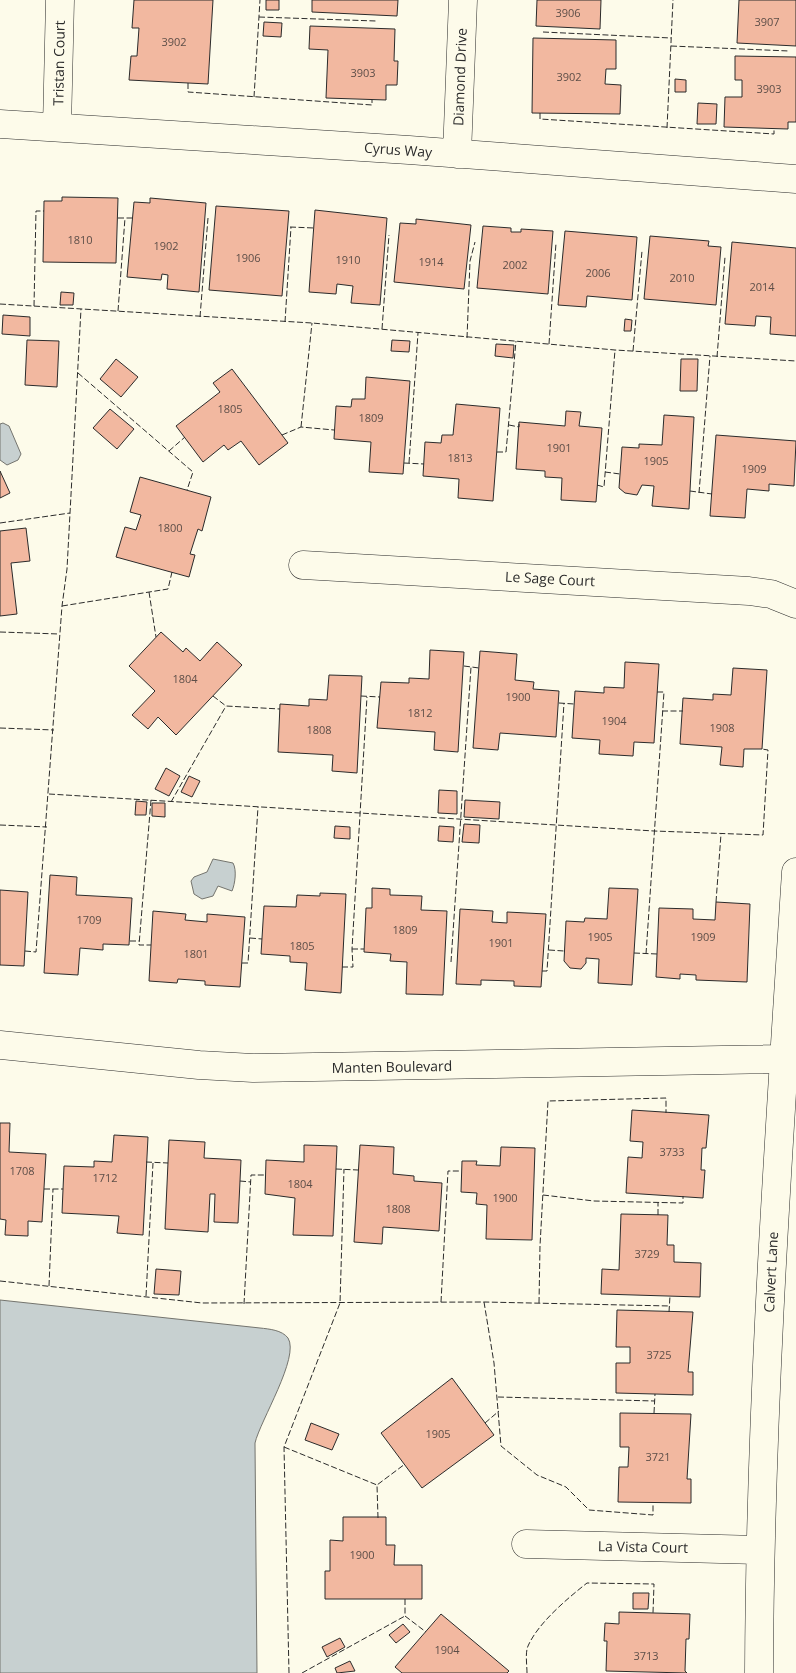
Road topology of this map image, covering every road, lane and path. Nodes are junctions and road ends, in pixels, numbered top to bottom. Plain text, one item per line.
1 (60, 0) edge
2 (463, 0) edge
3 (0, 124) edge
4 (57, 127) junction
5 (457, 154) junction
6 (796, 179) edge
7 (303, 565) dead end
8 (796, 604) edge
9 (796, 872) edge
10 (0, 1045) edge
11 (784, 1059) junction
12 (526, 1544) dead end
13 (759, 1550) junction
14 (759, 1673) edge

1 - 4 street, Tristan Court
2 - 5 street, Diamond Drive
3 - 4 street, Cyrus Way
4 - 5 street, Cyrus Way
5 - 6 street, Cyrus Way
7 - 8 street, Le Sage Court
9 - 11 street, Calvert Lane
10 - 11 street, Manten Boulevard
11 - 13 street, Calvert Lane
12 - 13 street, La Vista Court
13 - 14 street, Calvert Lane

